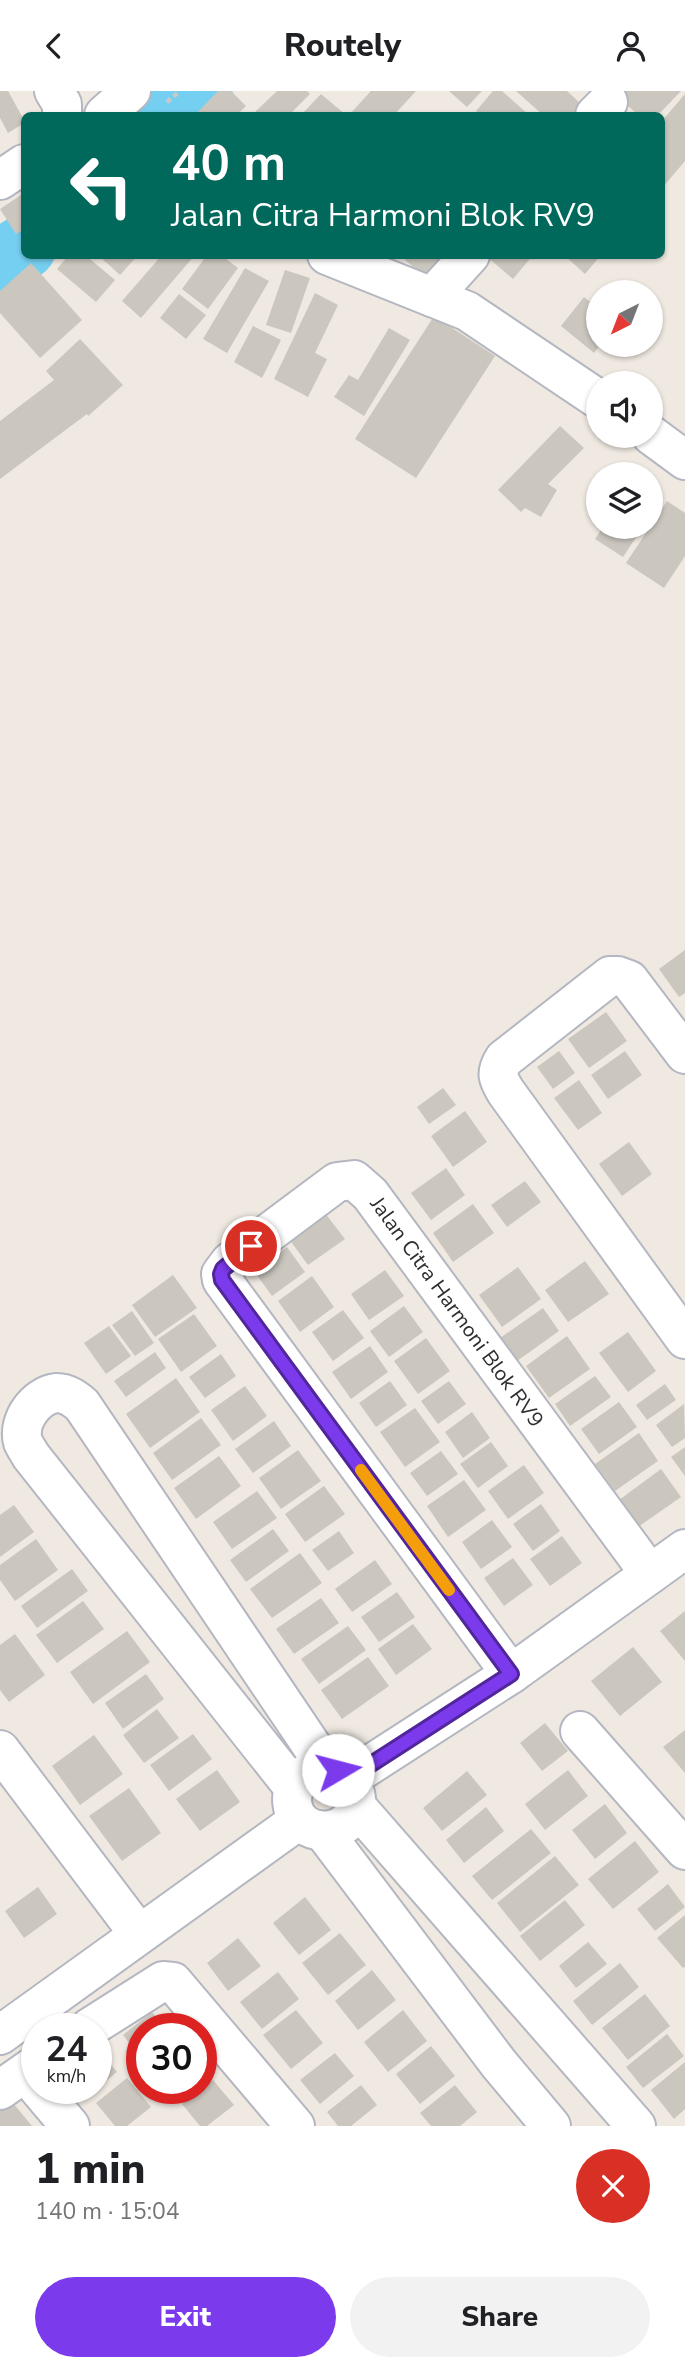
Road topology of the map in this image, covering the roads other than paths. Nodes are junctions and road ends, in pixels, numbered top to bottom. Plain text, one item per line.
1 (54, 91) edge
2 (131, 91) edge
3 (62, 112) edge
4 (107, 112) edge
5 (21, 166) edge
6 (0, 180) edge
7 (337, 259) edge
8 (466, 259) edge
9 (432, 297) junction
10 (586, 391) edge
11 (663, 444) edge
12 (685, 460) edge
13 (685, 1054) edge
14 (685, 1339) edge
15 (685, 1549) edge
16 (650, 1574) junction
17 (511, 1674) junction
18 (580, 1731) dead end
19 (0, 1750) edge
20 (343, 1784) junction
21 (305, 1813) junction
22 (685, 1850) edge
23 (139, 1934) junction
24 (112, 2013) edge
25 (0, 2035) edge
26 (49, 2104) edge
27 (70, 2126) edge
28 (296, 2126) edge
29 (551, 2126) edge
30 (636, 2126) edge

1 - 3 street
2 - 4 street
5 - 6 street
7 - 9 street
8 - 9 street
9 - 10 street
11 - 12 street
13 - 14 street
15 - 16 street
16 - 17 street
16 - 17 street, Jalan Citra Harmoni Blok RV9
17 - 20 street
18 - 22 street
19 - 23 street
20 - 21 street
20 - 21 street
20 - 21 street
20 - 30 street
21 - 23 street
21 - 29 street
23 - 25 street
24 - 28 street
26 - 27 street

